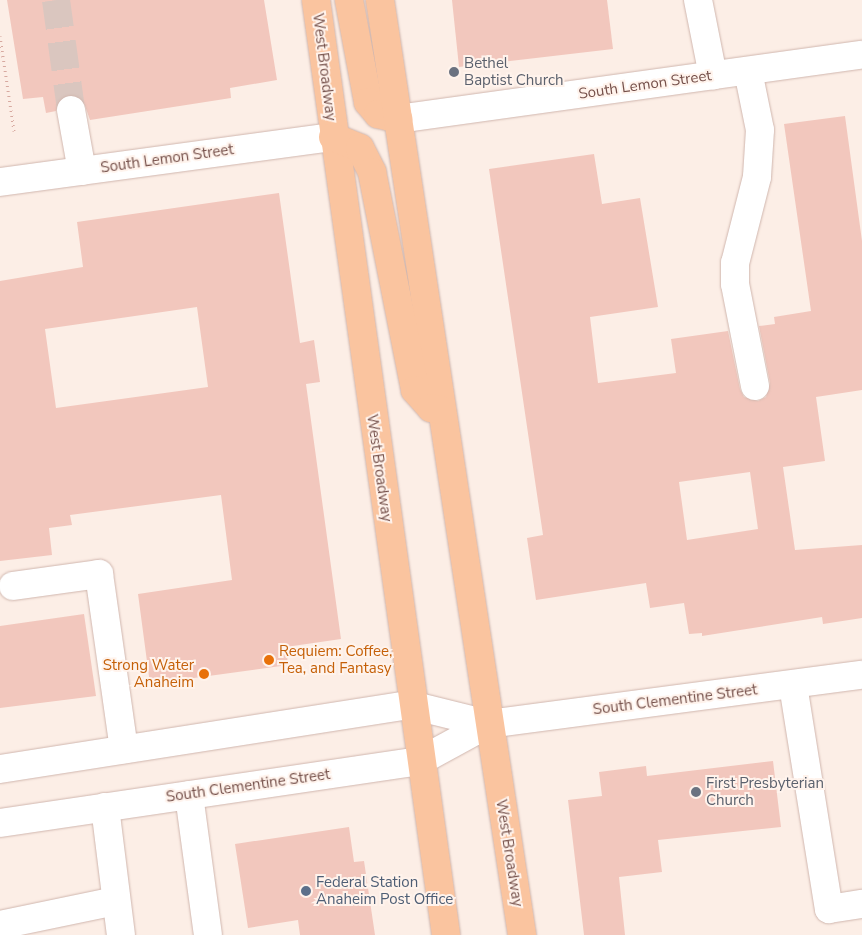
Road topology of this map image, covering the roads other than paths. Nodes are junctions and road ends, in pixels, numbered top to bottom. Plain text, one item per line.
1 (316, 0) edge
2 (349, 0) edge
3 (380, 0) edge
4 (698, 0) edge
5 (862, 55) edge
6 (748, 70) junction
7 (713, 76) junction
8 (71, 110) tunnel mouth
9 (398, 119) junction
10 (333, 137) junction
11 (82, 171) junction
12 (0, 182) edge
13 (755, 386) dead end
14 (441, 410) junction
15 (13, 586) dead end
16 (862, 675) edge
17 (793, 685) junction
18 (411, 705) junction
19 (488, 724) junction
20 (124, 750) junction
21 (420, 761) junction
22 (0, 769) edge
23 (189, 795) junction
24 (105, 807) junction
25 (0, 823) edge
26 (116, 901) junction
27 (862, 904) edge
28 (0, 925) edge
29 (120, 935) edge
30 (208, 935) edge
31 (446, 935) edge
32 (522, 935) edge

1 - 10 main road, West Broadway
2 - 9 main road
3 - 9 main road, West Broadway
4 - 7 street
5 - 6 street, South Lemon Street
6 - 7 street, South Lemon Street
6 - 13 street
7 - 9 street, South Lemon Street
8 - 11 street
9 - 14 main road, West Broadway
10 - 11 street, South Lemon Street
10 - 14 main road
10 - 18 main road, West Broadway
11 - 12 street, South Lemon Street
14 - 19 main road, West Broadway
15 - 20 street
16 - 17 street, South Clementine Street
17 - 19 street, South Clementine Street
17 - 27 street
18 - 19 street, South Clementine Street
18 - 20 street, South Clementine Street
18 - 21 main road, West Broadway
19 - 21 street, South Clementine Street
19 - 32 main road, West Broadway
20 - 22 street, South Clementine Street
21 - 23 street, South Clementine Street
21 - 31 main road, West Broadway
23 - 24 street, South Clementine Street
23 - 30 street
24 - 25 street, South Clementine Street
24 - 26 street
26 - 28 street
26 - 29 street

